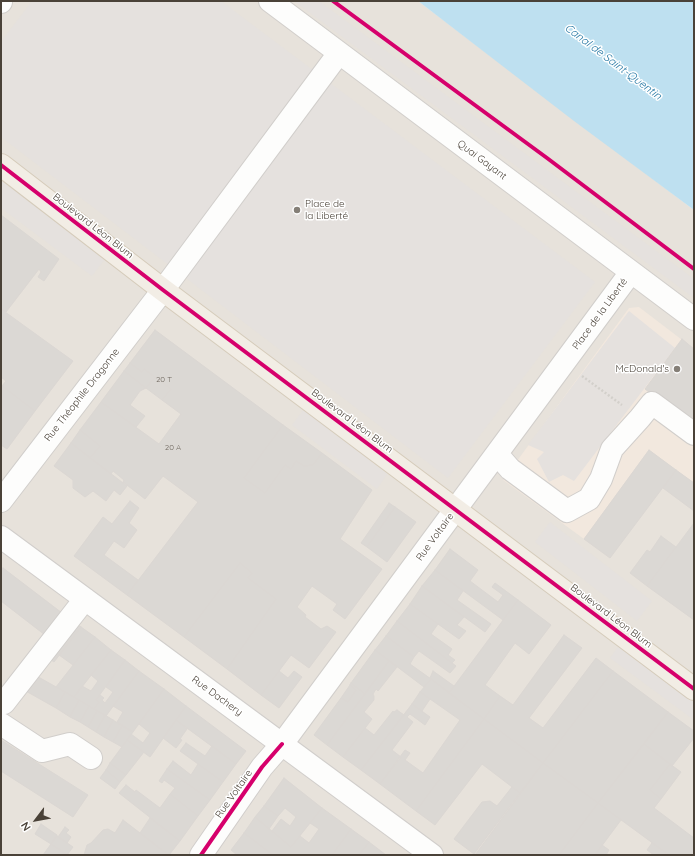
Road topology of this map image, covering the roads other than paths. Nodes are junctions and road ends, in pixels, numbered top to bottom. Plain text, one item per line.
1 (270, 1) edge
2 (339, 53) junction
3 (1, 165) edge
4 (631, 272) junction
5 (163, 290) junction
6 (694, 319) edge
7 (694, 434) edge
8 (497, 454) junction
9 (1, 501) edge
10 (455, 509) junction
11 (1, 537) edge
12 (85, 599) junction
13 (694, 689) edge
14 (4, 703) dead end
15 (1, 724) edge
16 (282, 744) junction
17 (91, 758) dead end
18 (201, 855) edge
19 (432, 855) edge

1 - 2 street, Quai Gayant
2 - 4 street, Quai Gayant
2 - 5 street, Rue Théophile Dragonne
3 - 5 main road, Boulevard Léon Blum
4 - 6 street, Quai Gayant
4 - 8 street, Place de la Liberté
5 - 9 street, Rue Théophile Dragonne
5 - 10 main road, Boulevard Léon Blum
7 - 8 street
8 - 10 street, Place de la Liberté
10 - 13 main road, Boulevard Léon Blum
10 - 16 street, Rue Voltaire
11 - 12 street, Rue Dachery
12 - 14 street
12 - 16 street, Rue Dachery
15 - 17 street
16 - 18 street, Rue Voltaire
16 - 19 street, Rue Dachery

